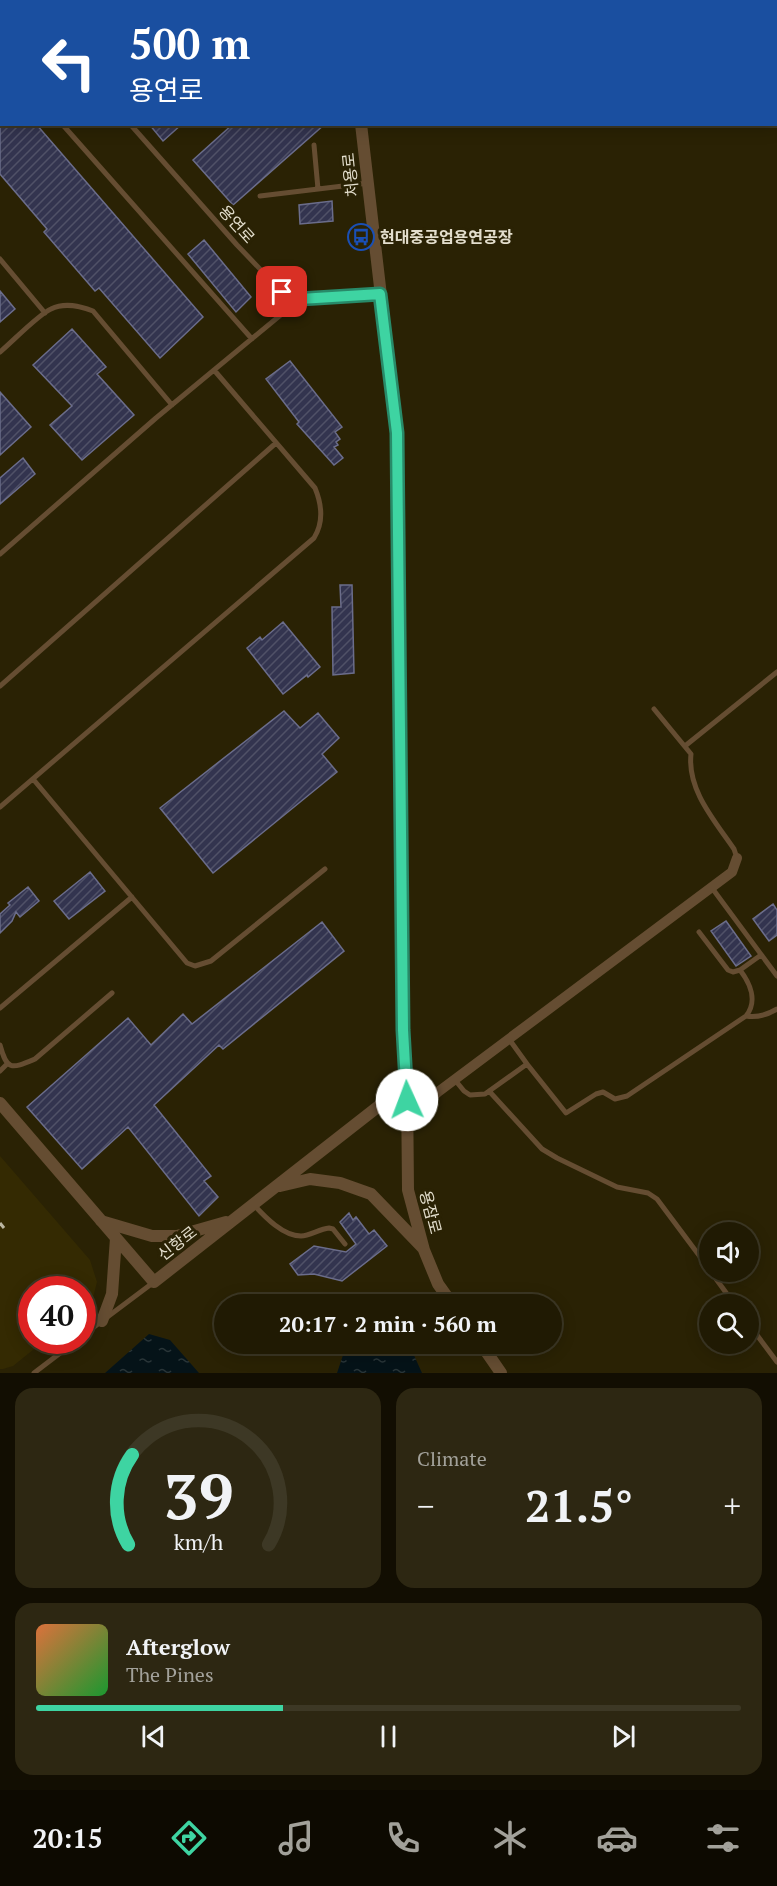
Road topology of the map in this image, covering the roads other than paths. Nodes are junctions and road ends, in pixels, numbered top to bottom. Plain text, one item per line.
1 (64, 126) edge
2 (132, 126) edge
3 (361, 126) edge
4 (314, 145) dead end
5 (368, 183) junction
6 (318, 189) junction
7 (260, 196) dead end
8 (0, 259) edge
9 (380, 294) junction
10 (300, 299) junction
11 (45, 313) junction
12 (252, 339) junction
13 (0, 352) edge
14 (214, 370) junction
15 (172, 405) junction
16 (276, 443) junction
17 (0, 554) edge
18 (777, 672) edge
19 (0, 686) edge
20 (654, 709) dead end
21 (685, 747) junction
22 (33, 779) junction
23 (0, 807) edge
24 (737, 858) joint
25 (325, 869) dead end
26 (712, 888) junction
27 (132, 897) junction
28 (699, 932) dead end
29 (761, 955) junction
30 (740, 970) junction
31 (777, 976) edge
32 (112, 993) dead end
33 (0, 1008) edge
34 (777, 1009) edge
35 (746, 1016) junction
36 (509, 1039) junction
37 (0, 1045) edge
38 (7, 1064) junction
39 (527, 1064) junction
40 (0, 1071) edge
41 (455, 1080) junction
42 (407, 1084) junction
43 (489, 1090) junction
44 (407, 1100) junction
45 (0, 1103) edge
46 (276, 1187) junction
47 (254, 1205) junction
48 (233, 1220) junction
49 (101, 1221) junction
50 (116, 1238) junction
51 (345, 1244) dead end
52 (424, 1250) junction
53 (699, 1256) edge
54 (154, 1282) junction
55 (445, 1294) edge
56 (102, 1321) junction
57 (96, 1326) edge
58 (759, 1338) edge
59 (59, 1354) edge
60 (488, 1354) edge
61 (777, 1362) edge
62 (34, 1373) edge
63 (501, 1373) edge

1 - 12 lane
2 - 10 lane, 용연로
3 - 5 street, 처용로
4 - 6 lane
5 - 6 lane
5 - 9 street, 처용로
6 - 7 lane
8 - 11 lane
9 - 10 lane
9 - 42 street, 처용로
10 - 12 lane
11 - 13 lane
11 - 15 lane
12 - 14 lane
14 - 15 lane
14 - 16 lane
15 - 17 lane
16 - 19 lane
16 - 22 lane
18 - 21 lane
20 - 21 lane
21 - 24 lane
22 - 23 lane
22 - 27 lane
24 - 26 street
25 - 27 lane
26 - 29 lane
26 - 36 street
27 - 33 lane
28 - 30 lane
29 - 30 lane
29 - 31 lane
30 - 35 lane
32 - 38 lane
34 - 35 lane
35 - 39 lane
36 - 39 lane
36 - 41 street
37 - 38 lane
38 - 40 lane
39 - 43 lane
41 - 43 lane
41 - 44 street
42 - 44 street, 용잠로
42 - 46 street, 신항로
43 - 53 lane
44 - 52 street, 용잠로
45 - 49 street, 신항로
46 - 47 street, 신항로
46 - 52 street
47 - 48 street, 신항로
47 - 51 lane
48 - 49 street
48 - 54 street, 신항로
49 - 50 street, 신항로
50 - 54 street, 신항로
50 - 56 street
52 - 55 street, 용잠로
54 - 56 lane
56 - 57 lane
58 - 61 lane
59 - 62 lane
60 - 63 street

